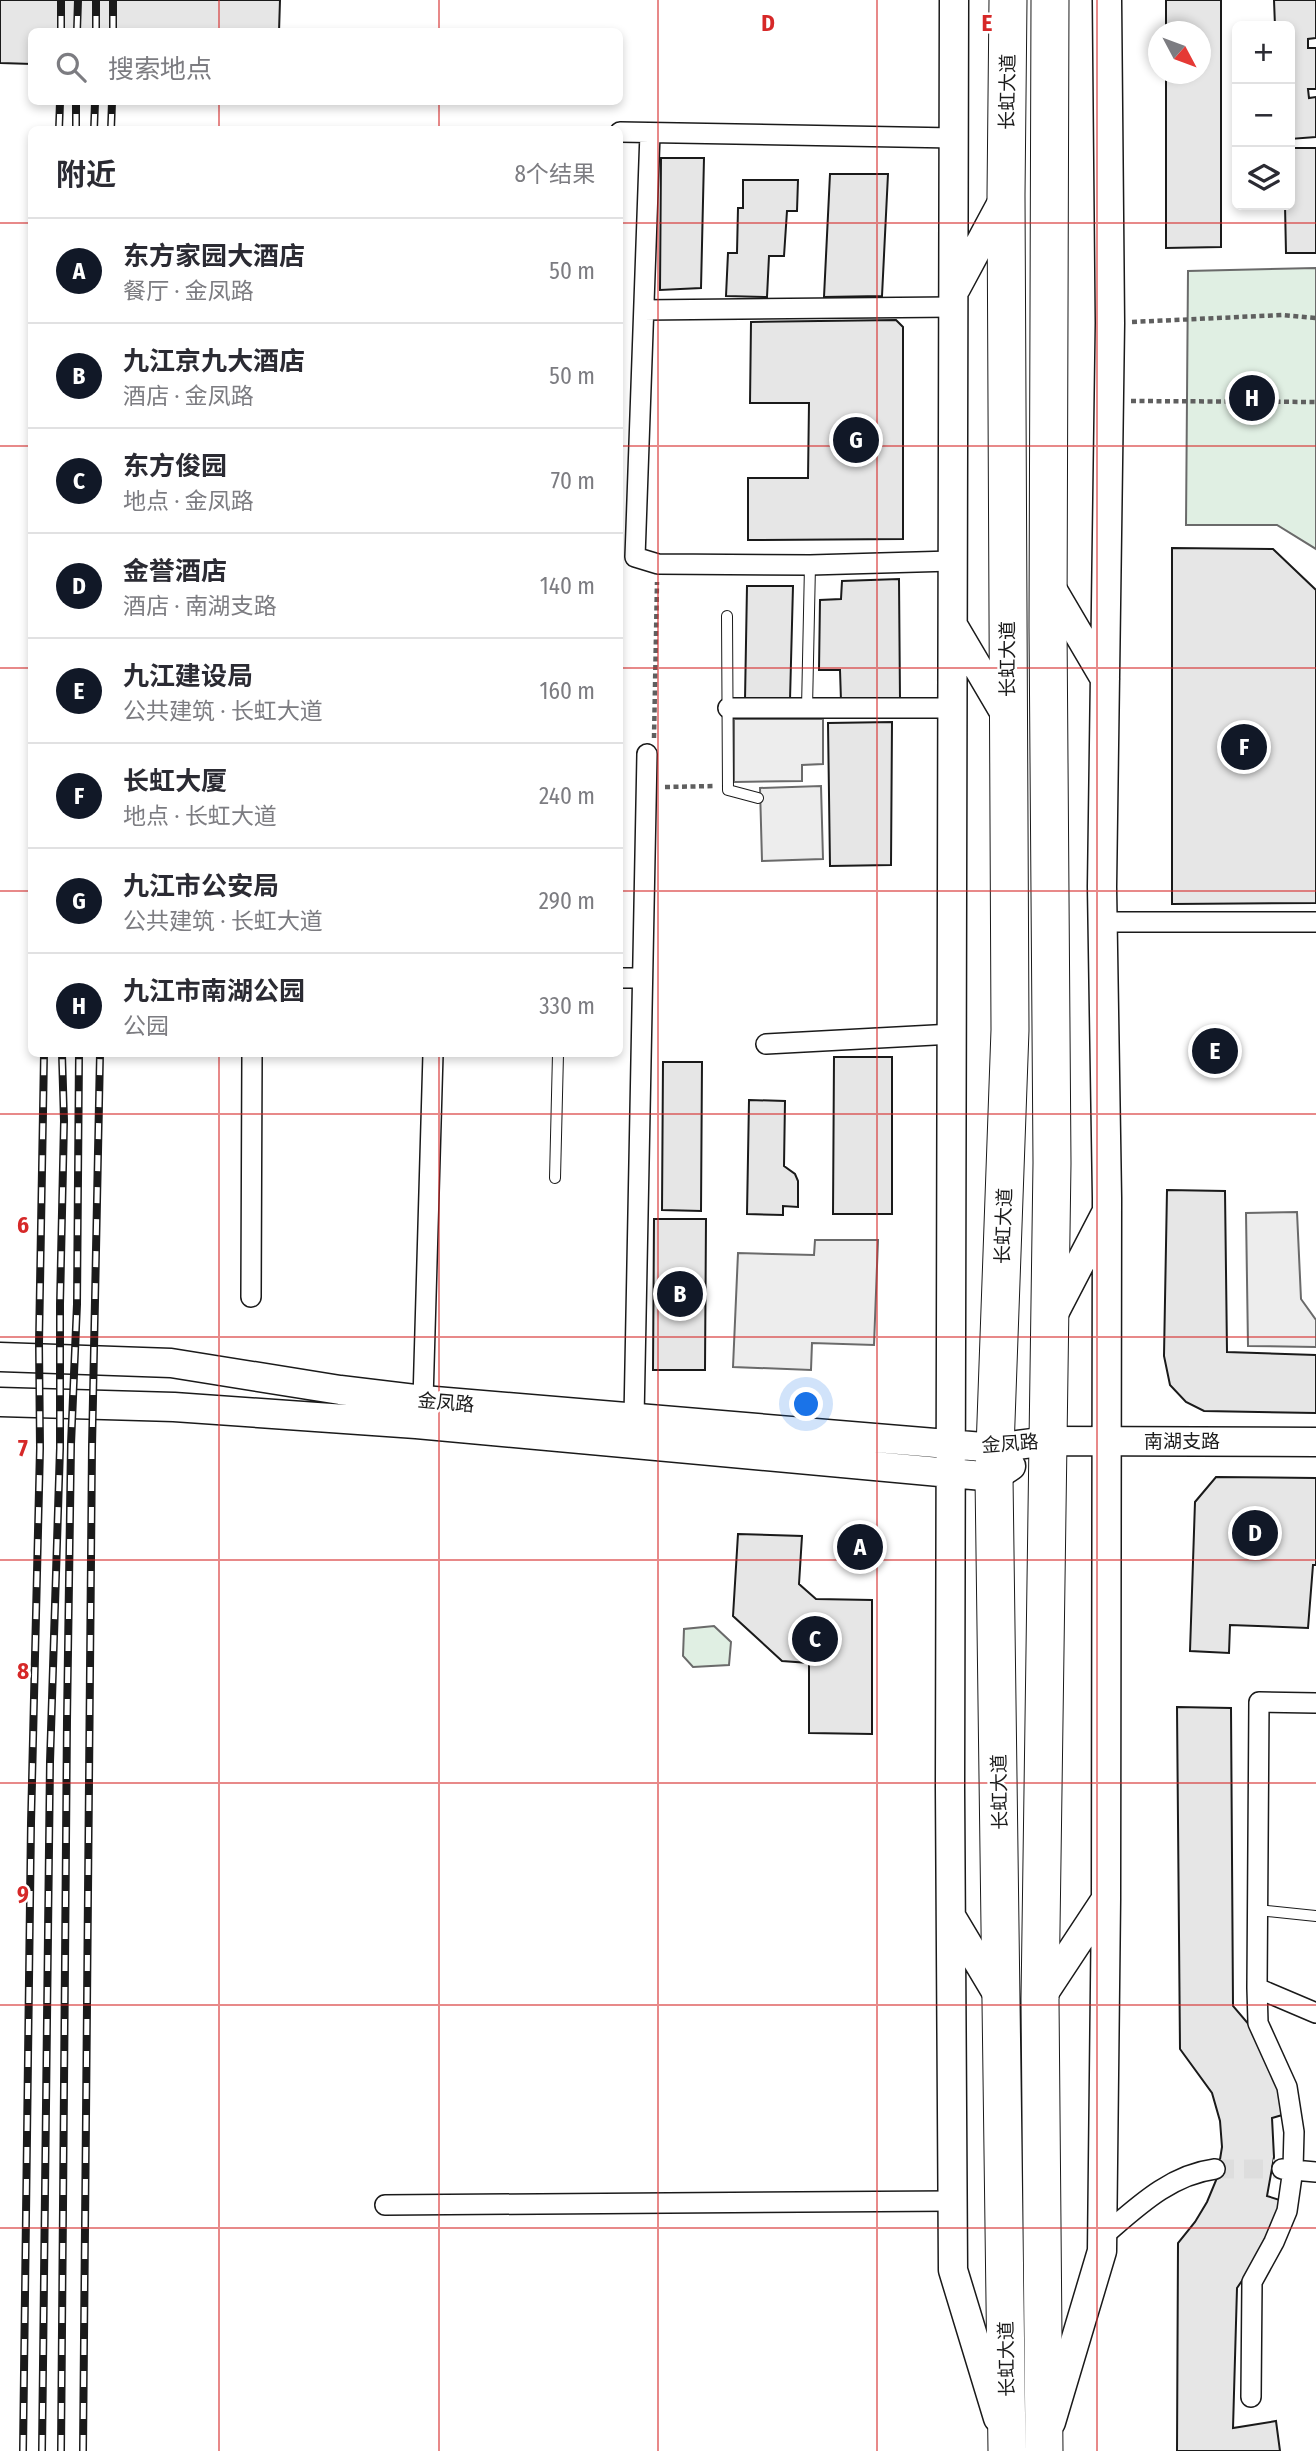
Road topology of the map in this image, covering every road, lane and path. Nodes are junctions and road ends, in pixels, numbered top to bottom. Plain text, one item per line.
1 (954, 0) edge
2 (1008, 0) edge
3 (1050, 0) edge
4 (1107, 0) edge
5 (623, 132) edge
6 (650, 133) junction
7 (954, 138) junction
8 (1006, 195) junction
9 (954, 299) junction
10 (644, 310) junction
11 (1316, 318) edge
12 (1110, 323) junction
13 (1109, 401) junction
14 (1316, 402) edge
15 (952, 561) junction
16 (658, 564) junction
17 (810, 565) junction
18 (1048, 582) junction
19 (727, 616) dead end
20 (953, 624) junction
21 (1105, 679) junction
22 (727, 708) junction
23 (807, 708) junction
24 (953, 708) junction
25 (1007, 718) junction
26 (650, 750) joint
27 (728, 786) junction
28 (646, 788) junction
29 (758, 798) dead end
30 (1104, 922) junction
31 (1316, 922) edge
32 (623, 978) edge
33 (642, 978) junction
34 (953, 1034) junction
35 (766, 1044) dead end
36 (251, 1057) edge
37 (433, 1057) edge
38 (558, 1057) edge
39 (555, 1178) dead end
40 (1107, 1210) junction
41 (251, 1297) dead end
42 (1050, 1321) junction
43 (0, 1357) edge
44 (423, 1400) junction
45 (0, 1402) edge
46 (634, 1418) junction
47 (1048, 1441) junction
48 (1107, 1441) junction
49 (1316, 1442) edge
50 (951, 1444) junction
51 (995, 1462) junction
52 (951, 1473) junction
53 (1316, 1703) edge
54 (1106, 1899) junction
55 (1258, 1910) junction
56 (951, 1916) junction
57 (1316, 1916) edge
58 (1257, 1988) junction
59 (1040, 1999) junction
60 (1001, 2000) junction
61 (1316, 2012) edge
62 (1215, 2169) tunnel mouth
63 (1287, 2169) junction
64 (1316, 2172) edge
65 (953, 2201) junction
66 (385, 2205) dead end
67 (1102, 2237) junction
68 (1251, 2397) dead end
69 (1046, 2449) edge
70 (1006, 2450) edge

1 - 7 street
2 - 8 highway, 长虹大道
3 - 18 highway, 长虹大道
4 - 12 street
5 - 6 street
6 - 7 street
6 - 10 street
7 - 9 street
8 - 9 street
8 - 25 highway, 长虹大道
9 - 10 street
9 - 15 street
10 - 16 street
11 - 12 path
12 - 13 street
13 - 14 path
13 - 21 street
15 - 17 street
15 - 20 street
16 - 17 street
16 - 26 path
17 - 23 lane
18 - 21 street
18 - 42 highway, 长虹大道
19 - 22 lane
20 - 24 street
20 - 25 street
21 - 30 street
22 - 23 street
22 - 27 lane
23 - 24 street
24 - 34 street
25 - 51 highway, 长虹大道
26 - 28 street
27 - 28 path
27 - 29 lane
28 - 33 street
30 - 31 street
30 - 40 street
32 - 33 street
33 - 46 street
34 - 35 street
34 - 50 street
36 - 41 street
37 - 44 street
38 - 39 lane
40 - 42 street
40 - 48 street
42 - 47 highway, 长虹大道
43 - 44 street, 金凤路
44 - 46 street, 金凤路
45 - 52 street, 金凤路
46 - 50 street, 金凤路
47 - 48 street, 南湖支路
47 - 51 street, 金凤路
47 - 59 highway, 长虹大道
48 - 49 street, 南湖支路
48 - 54 street
50 - 51 street, 金凤路
50 - 52 street
51 - 52 street, 金凤路
51 - 60 highway, 长虹大道
52 - 56 street
53 - 55 street
54 - 59 street
54 - 67 street
55 - 57 lane
55 - 58 street
56 - 60 street
56 - 65 street
58 - 61 street
58 - 63 street
59 - 69 highway, 长虹大道
60 - 70 highway, 长虹大道
62 - 67 street
63 - 64 street
63 - 68 street
65 - 66 street
65 - 70 street
67 - 69 street

